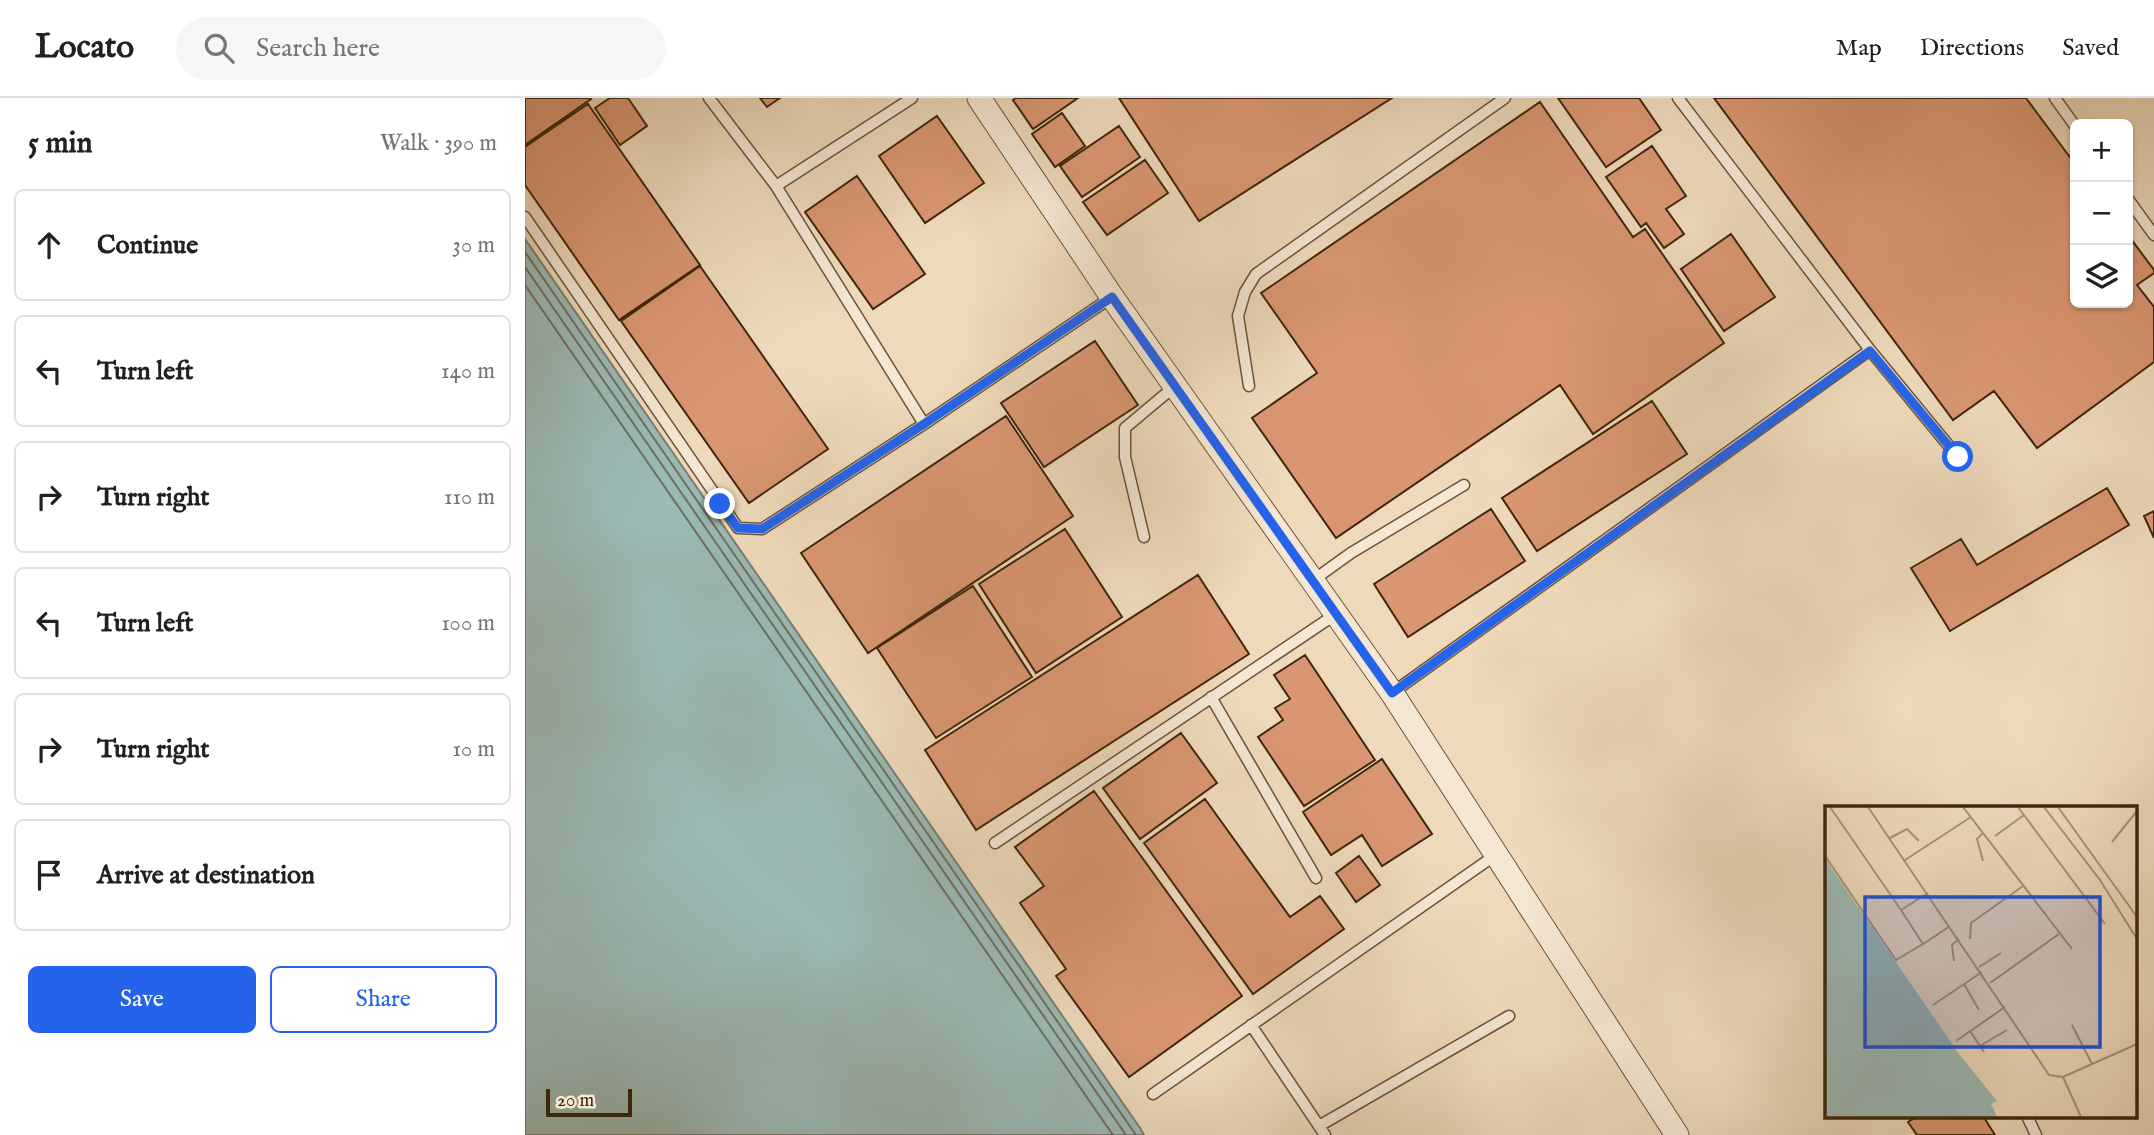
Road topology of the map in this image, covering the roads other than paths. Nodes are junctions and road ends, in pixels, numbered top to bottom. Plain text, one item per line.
1 (709, 98) edge
2 (912, 98) edge
3 (979, 98) edge
4 (1505, 98) edge
5 (1678, 98) edge
6 (2055, 98) edge
7 (2070, 119) edge
8 (776, 186) junction
9 (2133, 205) edge
10 (525, 217) edge
11 (2154, 234) edge
12 (1112, 297) junction
13 (1870, 351) junction
14 (1175, 386) junction
15 (1249, 386) dead end
16 (924, 424) junction
17 (1958, 457) dead end
18 (1464, 485) dead end
19 (1144, 537) dead end
20 (1312, 580) junction
21 (1336, 614) junction
22 (1392, 693) junction
23 (1211, 697) junction
24 (995, 843) dead end
25 (1497, 853) junction
26 (1315, 878) dead end
27 (1509, 1016) dead end
28 (1251, 1025) junction
29 (1153, 1094) dead end
30 (2028, 1118) edge
31 (1322, 1130) edge
32 (1677, 1135) edge
33 (2036, 1135) edge

1 - 8 lane
2 - 8 lane
3 - 12 street
4 - 15 lane
5 - 13 lane
6 - 7 lane
8 - 16 lane
9 - 11 lane
10 - 16 lane
12 - 14 street
12 - 16 lane
13 - 17 lane
13 - 22 lane
14 - 19 lane
14 - 20 street
18 - 20 lane
20 - 21 street
21 - 22 street
21 - 23 lane
22 - 25 street
23 - 24 lane
23 - 26 lane
25 - 28 lane
25 - 32 street
27 - 31 lane
28 - 29 lane
28 - 31 lane
30 - 33 lane

